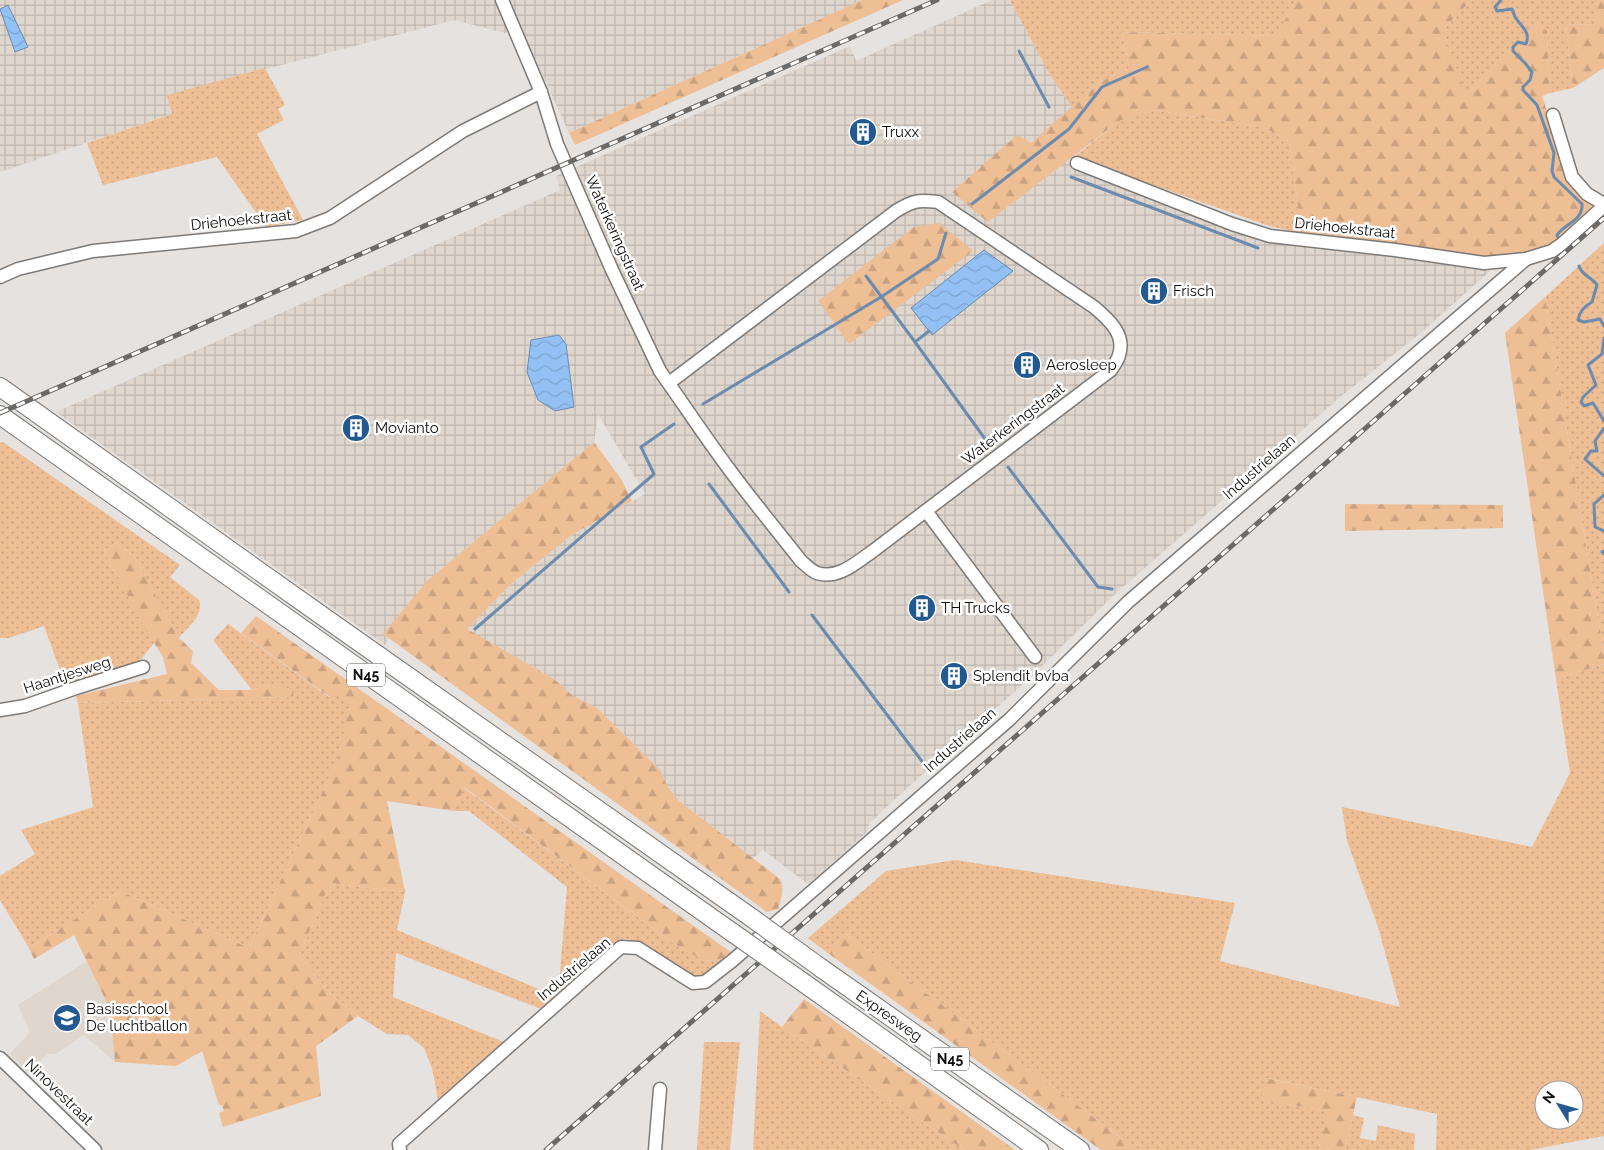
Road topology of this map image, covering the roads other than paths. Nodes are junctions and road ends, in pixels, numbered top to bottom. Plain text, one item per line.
1 (502, 0) edge
2 (541, 92) junction
3 (1553, 115) dead end
4 (1077, 163) dead end
5 (1604, 205) edge
6 (1526, 259) junction
7 (0, 277) edge
8 (669, 383) junction
9 (0, 387) edge
10 (0, 415) edge
11 (926, 511) junction
12 (1035, 657) dead end
13 (142, 667) dead end
14 (0, 710) edge
15 (0, 1058) edge
16 (660, 1089) dead end
17 (399, 1147) edge
18 (95, 1150) edge
19 (655, 1150) edge
20 (1039, 1150) edge
21 (1080, 1150) edge

1 - 2 street
2 - 7 street, Driehoekstraat
2 - 8 street, Waterkeringstraat
3 - 5 street
4 - 6 street, Driehoekstraat
5 - 6 street, Driehoekstraat
6 - 17 street, Industrielaan
8 - 11 street, Waterkeringstraat
8 - 11 street, Waterkeringstraat
9 - 21 highway, Expresweg / N45, bridge
10 - 20 highway, Expresweg / N45, bridge
11 - 12 street
13 - 14 street, Haantjesweg
15 - 18 street, Ninovestraat
16 - 19 street

